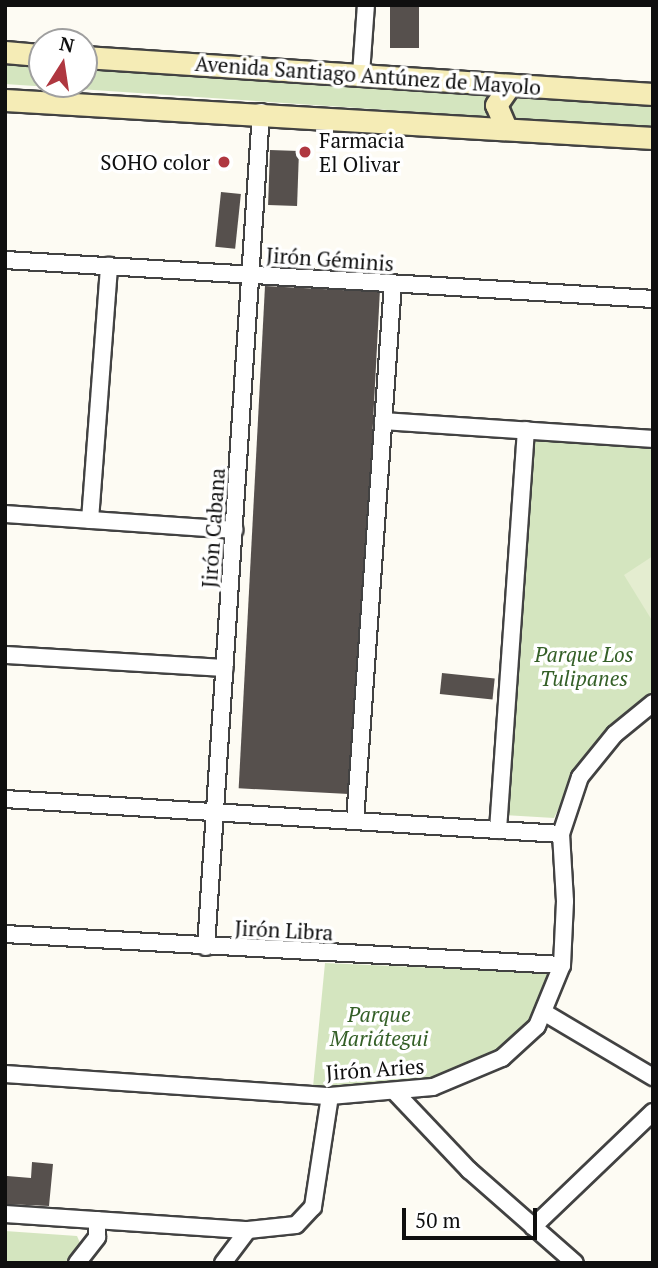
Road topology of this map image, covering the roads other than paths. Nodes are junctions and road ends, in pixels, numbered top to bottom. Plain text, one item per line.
1 (366, 5) edge
2 (5, 52) edge
3 (28, 54) edge
4 (98, 58) edge
5 (361, 74) junction
6 (484, 84) junction
7 (510, 85) junction
8 (653, 94) edge
9 (5, 100) edge
10 (261, 112) junction
11 (480, 127) junction
12 (506, 128) junction
13 (653, 138) edge
14 (5, 260) edge
15 (109, 266) junction
16 (253, 275) junction
17 (393, 284) junction
18 (653, 299) edge
19 (383, 421) junction
20 (526, 430) junction
21 (653, 439) edge
22 (5, 514) edge
23 (90, 520) junction
24 (234, 530) junction
25 (5, 656) edge
26 (225, 668) junction
27 (653, 703) edge
28 (5, 799) edge
29 (216, 812) junction
30 (355, 821) junction
31 (498, 830) junction
32 (561, 834) junction
33 (5, 934) edge
34 (206, 947) junction
35 (562, 965) junction
36 (545, 1013) junction
37 (5, 1074) edge
38 (653, 1077) edge
39 (395, 1092) junction
40 (330, 1096) junction
41 (653, 1112) edge
42 (5, 1214) edge
43 (97, 1220) junction
44 (533, 1227) junction
45 (248, 1230) junction
46 (77, 1263) edge
47 (223, 1263) edge
48 (575, 1263) edge

1 - 5 street
2 - 3 main road
4 - 5 main road, Avenida Santiago Antúnez de Mayolo
5 - 6 main road, Avenida Santiago Antúnez de Mayolo
6 - 7 main road, Avenida Santiago Antúnez de Mayolo
6 - 11 main road
7 - 8 main road, Avenida Santiago Antúnez de Mayolo
7 - 12 main road
9 - 10 main road, Avenida Santiago Antúnez de Mayolo
10 - 11 main road, Avenida Santiago Antúnez de Mayolo
10 - 16 street, Jirón Cabana
11 - 12 main road, Avenida Santiago Antúnez de Mayolo
12 - 13 main road, Avenida Santiago Antúnez de Mayolo
14 - 15 street, Jirón Géminis
15 - 16 street, Jirón Géminis
15 - 23 street
16 - 17 street, Jirón Géminis
16 - 24 street, Jirón Cabana
17 - 18 street, Jirón Géminis
17 - 19 street
19 - 20 street
19 - 30 street
20 - 21 street
20 - 31 street
22 - 23 street
23 - 24 street
24 - 26 street, Jirón Cabana
25 - 26 street
26 - 29 street, Jirón Cabana
27 - 32 street, Jirón Aries
28 - 29 street
29 - 30 street
29 - 34 street, Jirón Cabana
30 - 31 street
31 - 32 street
32 - 35 street, Jirón Aries
33 - 34 street, Jirón Libra
34 - 35 street, Jirón Libra
35 - 36 street, Jirón Aries
36 - 38 street
36 - 39 street, Jirón Aries
37 - 40 street, Jirón Aries
39 - 40 street, Jirón Aries
39 - 44 street
40 - 45 street
41 - 44 street
42 - 43 street
43 - 45 street
43 - 46 street
44 - 48 street
45 - 47 street

